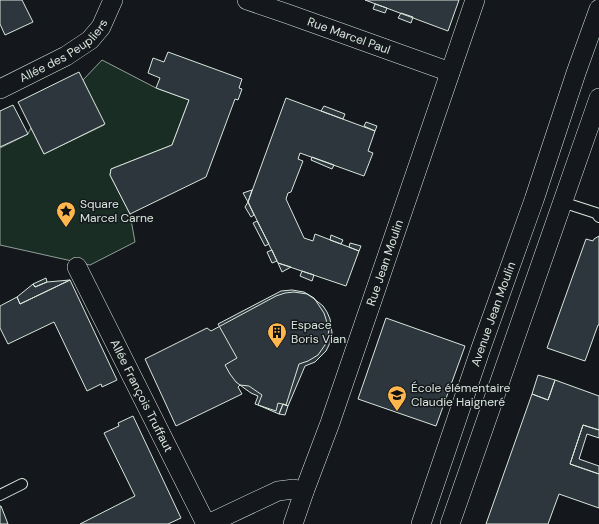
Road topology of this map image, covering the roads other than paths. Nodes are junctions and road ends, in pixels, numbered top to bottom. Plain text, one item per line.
1 (113, 0) edge
2 (247, 0) edge
3 (475, 0) edge
4 (599, 9) edge
5 (450, 72) junction
6 (0, 89) edge
7 (599, 98) edge
8 (536, 194) junction
9 (562, 202) junction
10 (599, 217) edge
11 (77, 268) dead end
12 (22, 484) dead end
13 (304, 492) junction
14 (0, 495) edge
15 (207, 524) edge
16 (293, 524) edge
17 (421, 524) edge
18 (450, 524) edge

1 - 6 street, Allée des Peupliers
2 - 5 street, Rue Marcel Paul
3 - 5 street, Rue Jean Moulin
4 - 8 street, Avenue Jean Moulin
5 - 13 street, Rue Jean Moulin
7 - 9 street
8 - 9 street
8 - 17 street, Avenue Jean Moulin
9 - 10 lane
9 - 18 street
11 - 15 street, Allée François Truffaut
12 - 14 lane
13 - 15 street
13 - 16 street, Rue Jean Moulin

